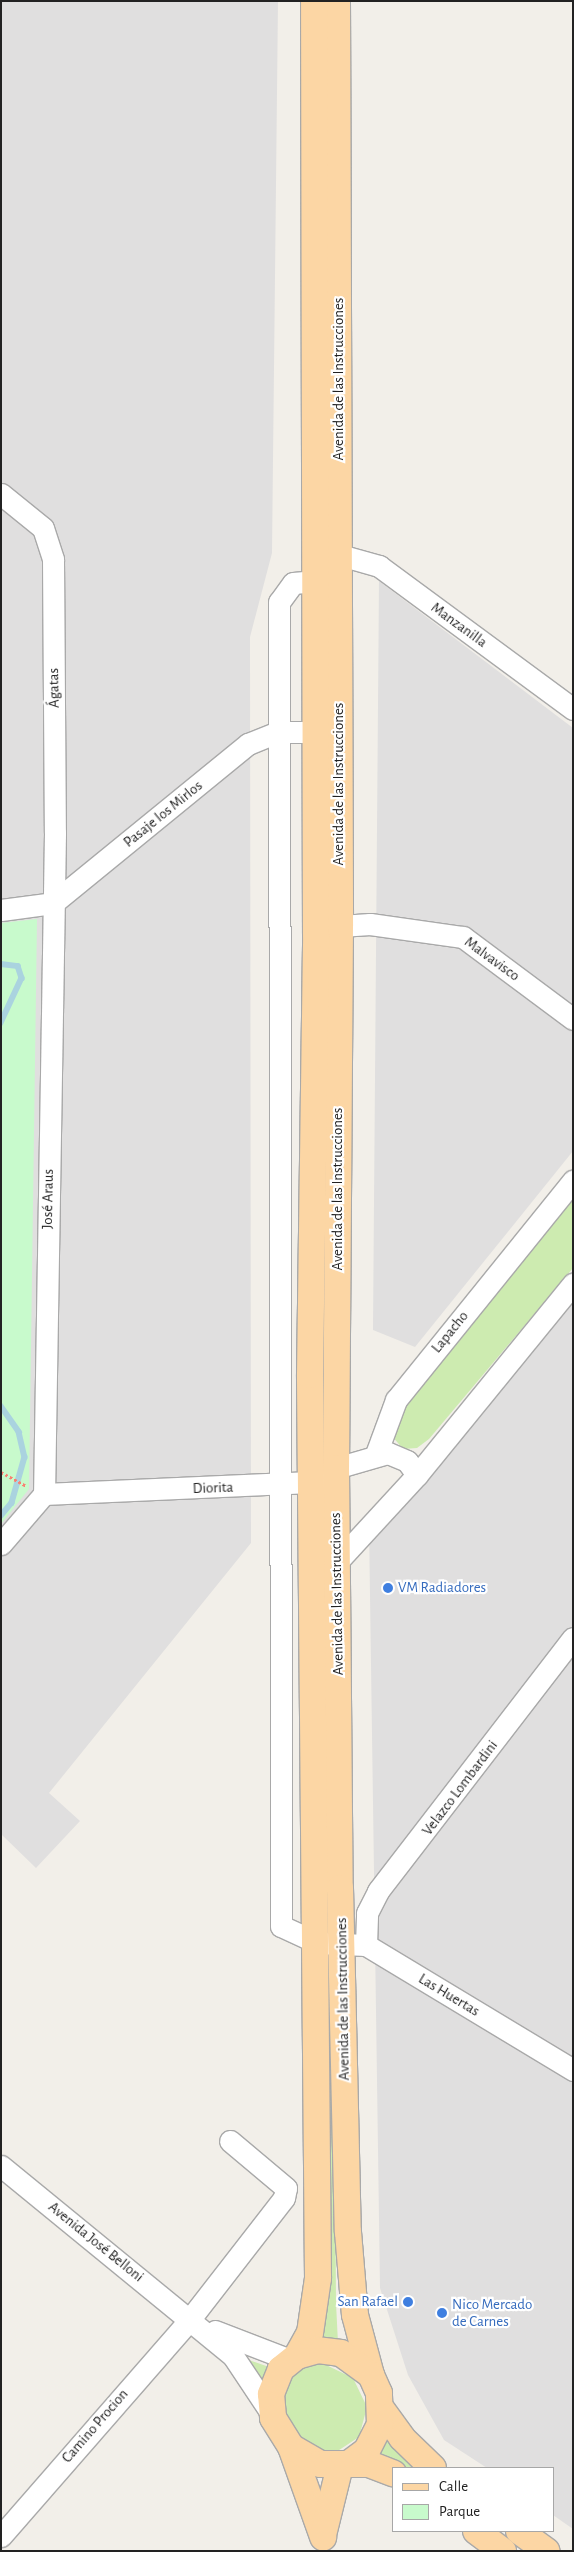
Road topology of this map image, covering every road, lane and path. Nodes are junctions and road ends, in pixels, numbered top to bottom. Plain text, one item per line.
1 (314, 1) edge
2 (337, 1) edge
3 (1, 494) edge
4 (340, 555) junction
5 (316, 582) junction
6 (573, 709) edge
7 (277, 732) junction
8 (316, 732) junction
9 (53, 903) junction
10 (1, 910) edge
11 (340, 926) junction
12 (573, 1019) edge
13 (573, 1181) edge
14 (573, 1284) edge
15 (376, 1454) junction
16 (336, 1468) junction
17 (1, 1472) edge
18 (417, 1475) junction
19 (311, 1482) junction
20 (279, 1486) junction
21 (36, 1491) junction
22 (1, 1544) edge
23 (337, 1562) junction
24 (573, 1638) edge
25 (318, 1943) junction
26 (355, 1945) junction
27 (573, 2070) edge
28 (230, 2141) dead end
29 (1, 2166) edge
30 (190, 2319) junction
31 (294, 2358) junction
32 (377, 2393) junction
33 (273, 2418) junction
34 (291, 2447) junction
35 (345, 2464) junction
36 (432, 2467) edge
37 (392, 2473) edge
38 (477, 2532) edge
39 (520, 2532) edge
40 (1, 2536) edge
41 (323, 2544) edge
42 (503, 2551) edge
43 (547, 2551) edge

1 - 5 main road, Avenida de las Instrucciones
2 - 4 main road, Avenida de las Instrucciones
3 - 9 street, Ágatas
4 - 6 street, Manzanilla
4 - 11 main road, Avenida de las Instrucciones
5 - 7 street, Avenida de las Instrucciones
5 - 8 main road, Avenida de las Instrucciones
7 - 8 street
7 - 9 street, Pasaje los Mirlos
7 - 20 street, Avenida de las Instrucciones
8 - 19 main road, Avenida de las Instrucciones
9 - 10 street
9 - 21 street, José Araus
11 - 12 street, Malvavisco
11 - 16 main road, Avenida de las Instrucciones
13 - 15 street, Lapacho
14 - 18 street
15 - 16 street, Diorita
15 - 18 street
16 - 19 street, Diorita
16 - 23 main road, Avenida de las Instrucciones
17 - 21 path
18 - 23 street
19 - 20 street, Diorita
19 - 25 main road, Avenida de las Instrucciones
20 - 21 street, Diorita
20 - 25 street, Avenida de las Instrucciones
21 - 22 street
23 - 26 main road, Avenida de las Instrucciones
24 - 26 street, Velazco Lombardini
25 - 26 street, Las Huertas
25 - 31 main road, Avenida de las Instrucciones
26 - 27 street, Las Huertas
26 - 32 main road, Avenida de las Instrucciones
28 - 30 street, Camino Procion
29 - 30 street, Avenida José Belloni
30 - 31 street, Avenida José Belloni
30 - 33 street, Avenida José Belloni
30 - 40 street, Camino Procion
31 - 32 main road
31 - 33 main road, Avenida de las Instrucciones
32 - 35 main road
32 - 36 main road
33 - 34 main road, Avenida José Belloni
34 - 35 main road, Avenida José Belloni
34 - 41 main road
35 - 37 main road, Avenida José Belloni
35 - 41 main road
38 - 42 main road
39 - 43 main road

